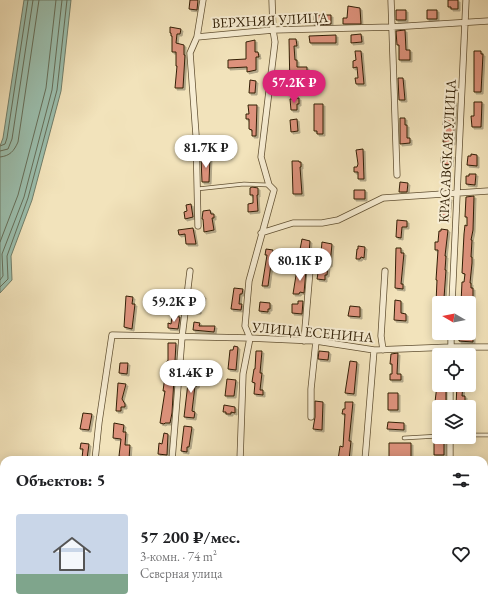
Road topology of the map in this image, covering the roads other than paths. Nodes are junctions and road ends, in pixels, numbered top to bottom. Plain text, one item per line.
1 (203, 0) edge
2 (272, 0) edge
3 (391, 0) edge
4 (466, 0) edge
5 (488, 21) edge
6 (466, 22) junction
7 (392, 27) junction
8 (273, 30) junction
9 (197, 37) junction
10 (397, 175) dead end
11 (269, 185) junction
12 (197, 189) junction
13 (488, 191) edge
14 (457, 193) junction
15 (198, 226) dead end
16 (261, 233) junction
17 (311, 258) dead end
18 (190, 271) dead end
19 (385, 271) dead end
20 (452, 296) edge
21 (182, 337) junction
22 (250, 338) junction
23 (451, 340) edge
24 (304, 341) junction
25 (316, 342) junction
26 (451, 347) junction
27 (488, 347) edge
28 (374, 350) junction
29 (383, 350) junction
30 (311, 417) dead end
31 (476, 435) edge
32 (488, 435) edge
33 (432, 436) edge
34 (404, 438) dead end
35 (450, 444) edge
36 (95, 456) edge
37 (172, 456) edge
38 (240, 456) edge
39 (365, 456) edge
40 (450, 456) edge

1 - 9 street
2 - 8 street
3 - 7 street
4 - 6 street, КРАСАВСКАЯ УЛИЦА
5 - 6 street, ВЕРХНЯЯ УЛИЦА
6 - 7 street, ВЕРХНЯЯ УЛИЦА
6 - 14 street, КРАСАВСКАЯ УЛИЦА
7 - 8 street, ВЕРХНЯЯ УЛИЦА
7 - 10 street
8 - 9 street, ВЕРХНЯЯ УЛИЦА
8 - 11 street
9 - 12 street
11 - 12 lane
11 - 16 street
12 - 15 street
13 - 14 street
14 - 16 street
14 - 20 street, КРАСАВСКАЯ УЛИЦА
16 - 22 street
17 - 24 street
18 - 21 street
19 - 29 street
21 - 22 street, УЛИЦА ЕСЕНИНА
21 - 36 street, УЛИЦА ЕСЕНИНА
21 - 37 street
22 - 24 street, УЛИЦА ЕСЕНИНА
22 - 38 street
23 - 26 street
24 - 25 street, УЛИЦА ЕСЕНИНА
25 - 28 street, УЛИЦА ЕСЕНИНА
25 - 30 street
26 - 27 street, УЛИЦА ЕСЕНИНА
26 - 29 street, УЛИЦА ЕСЕНИНА
28 - 29 street, УЛИЦА ЕСЕНИНА
28 - 39 street
31 - 32 lane
33 - 34 lane
35 - 40 street

